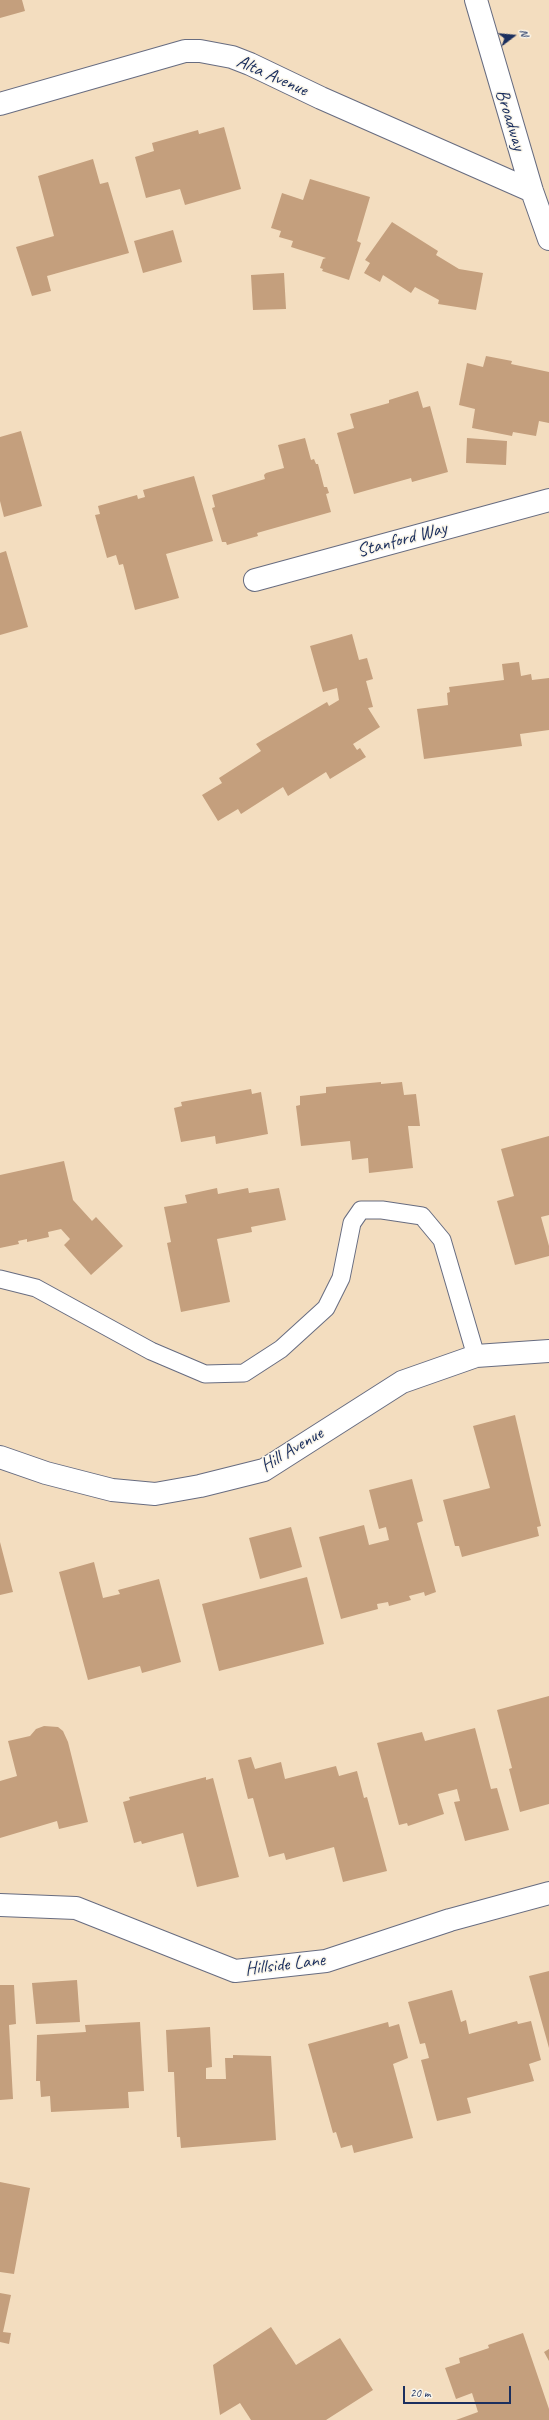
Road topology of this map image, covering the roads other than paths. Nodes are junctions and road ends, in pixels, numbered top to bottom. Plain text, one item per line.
1 (476, 0) edge
2 (0, 104) edge
3 (532, 191) junction
4 (549, 239) edge
5 (549, 500) edge
6 (255, 580) dead end
7 (0, 1279) edge
8 (549, 1351) edge
9 (476, 1356) junction
10 (0, 1457) edge
11 (549, 1893) edge
12 (0, 1905) edge

1 - 3 street, Broadway
2 - 3 street, Alta Avenue
3 - 4 street, Broadway
5 - 6 street, Stanford Way
7 - 9 lane
8 - 9 street, Hill Avenue
9 - 10 street, Hill Avenue
11 - 12 street, Hillside Lane

